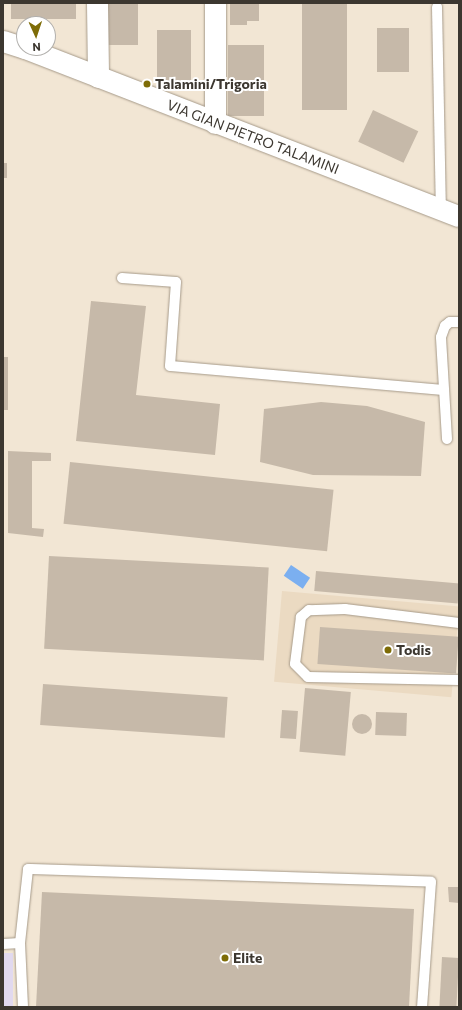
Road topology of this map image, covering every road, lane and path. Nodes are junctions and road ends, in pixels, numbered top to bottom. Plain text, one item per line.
1 (96, 3) edge
2 (215, 3) edge
3 (437, 7) dead end
4 (3, 41) edge
5 (16, 45) edge
6 (45, 56) edge
7 (98, 77) junction
8 (216, 123) junction
9 (450, 212) edge
10 (122, 278) dead end
11 (459, 322) edge
12 (444, 390) junction
13 (447, 439) dead end
14 (459, 623) edge
15 (459, 680) edge
16 (20, 943) junction
17 (3, 944) edge
18 (23, 1007) edge
19 (422, 1007) edge

1 - 7 street
2 - 8 street
3 - 9 lane
4 - 5 street, VIA GIAN PIETRO TALAMINI
6 - 7 street, VIA GIAN PIETRO TALAMINI
7 - 8 street, VIA GIAN PIETRO TALAMINI
8 - 9 street, VIA GIAN PIETRO TALAMINI
10 - 12 lane
11 - 12 lane
12 - 13 lane
14 - 15 lane
16 - 17 lane
16 - 18 lane
16 - 19 lane

